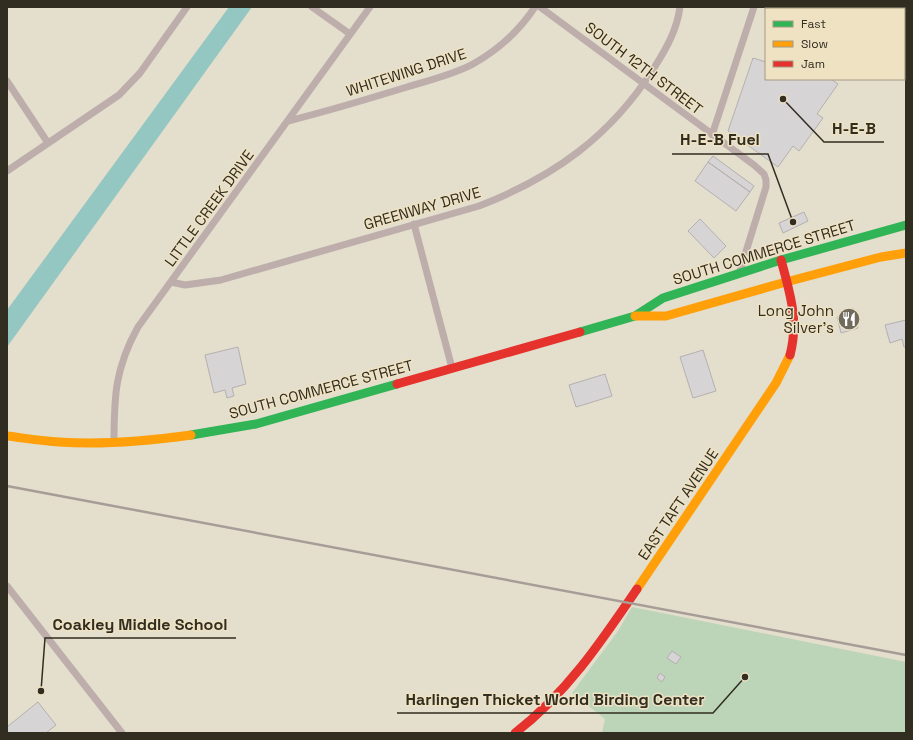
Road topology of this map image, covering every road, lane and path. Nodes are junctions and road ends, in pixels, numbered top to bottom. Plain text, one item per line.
1 (187, 7) edge
2 (312, 7) edge
3 (370, 7) edge
4 (535, 7) edge
5 (540, 7) edge
6 (680, 7) edge
7 (754, 7) edge
8 (350, 34) junction
9 (7, 81) edge
10 (644, 84) junction
11 (288, 121) junction
12 (712, 135) junction
13 (48, 143) junction
14 (7, 171) edge
15 (414, 224) junction
16 (906, 225) edge
17 (906, 253) edge
18 (781, 260) junction
19 (739, 274) junction
20 (171, 282) junction
21 (786, 282) junction
22 (634, 316) junction
23 (452, 368) junction
24 (7, 436) edge
25 (114, 442) junction
26 (7, 586) edge
27 (122, 733) edge
28 (515, 733) edge

1 - 13 street
2 - 8 street
3 - 8 street, LITTLE CREEK DRIVE
4 - 11 street, WHITEWING DRIVE
5 - 10 street, SOUTH 12TH STREET
6 - 10 street, GREENWAY DRIVE
7 - 12 street
8 - 11 street, LITTLE CREEK DRIVE
9 - 13 street
10 - 12 street, SOUTH 12TH STREET
10 - 15 street, GREENWAY DRIVE
11 - 20 street, LITTLE CREEK DRIVE
12 - 19 street, SOUTH 12TH STREET
13 - 14 street
15 - 20 street, GREENWAY DRIVE
15 - 23 street
16 - 18 main road, SOUTH COMMERCE STREET
17 - 21 main road, SOUTH COMMERCE STREET
18 - 19 main road, SOUTH COMMERCE STREET
18 - 21 main road, EAST TAFT AVENUE
19 - 22 main road, SOUTH COMMERCE STREET
20 - 25 street, LITTLE CREEK DRIVE
21 - 22 main road, SOUTH COMMERCE STREET
21 - 28 main road, EAST TAFT AVENUE
22 - 23 main road, SOUTH COMMERCE STREET
23 - 25 main road, SOUTH COMMERCE STREET
24 - 25 main road, SOUTH COMMERCE STREET
26 - 27 street

